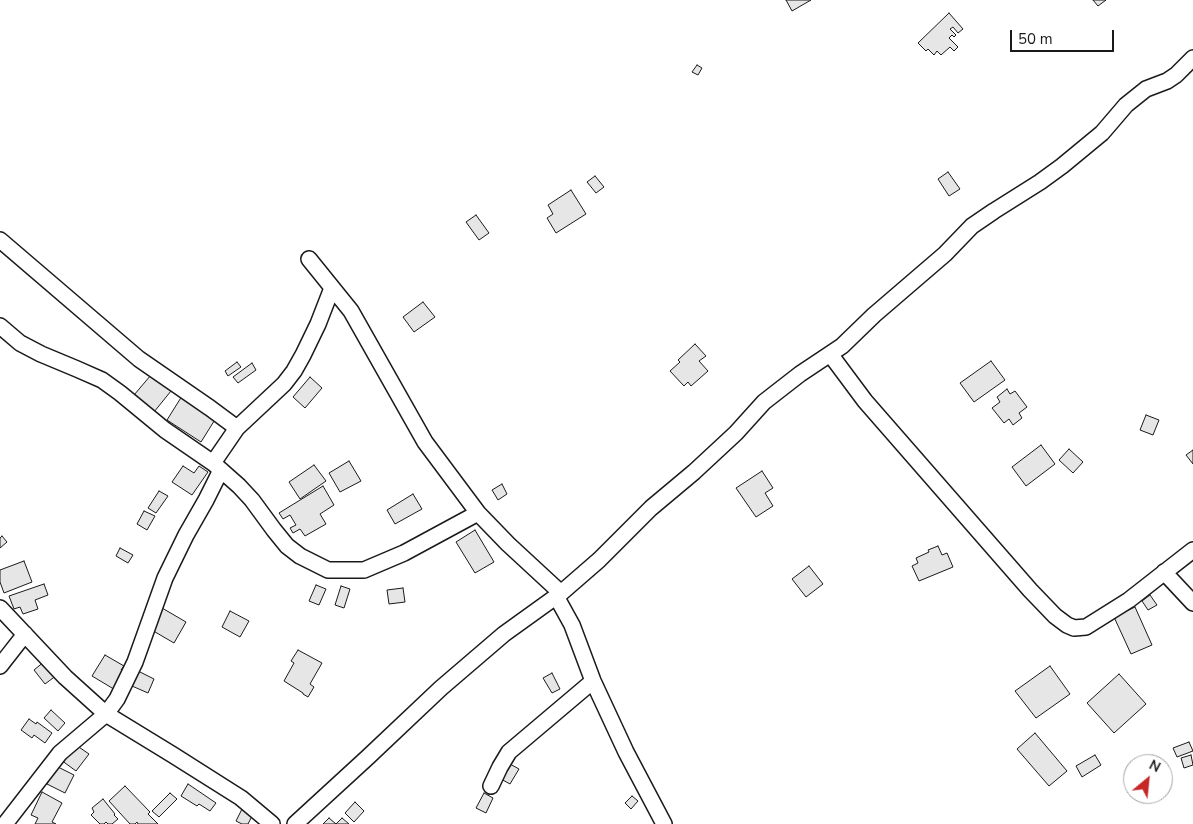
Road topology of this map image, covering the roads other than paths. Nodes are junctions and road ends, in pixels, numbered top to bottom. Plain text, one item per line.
1 (1193, 58) edge
2 (0, 240) edge
3 (309, 259) dead end
4 (332, 288) junction
5 (0, 326) edge
6 (830, 354) junction
7 (237, 428) junction
8 (217, 466) junction
9 (478, 513) junction
10 (1193, 550) edge
11 (1164, 572) junction
12 (559, 594) junction
13 (1193, 603) edge
14 (0, 608) edge
15 (25, 634) junction
16 (0, 666) edge
17 (593, 680) junction
18 (106, 714) junction
19 (491, 786) dead end
20 (298, 823) edge
21 (5, 824) edge
22 (272, 824) edge
23 (664, 824) edge

1 - 6 street
2 - 7 street
3 - 4 street
4 - 7 street
4 - 9 street
5 - 8 street
6 - 11 street
6 - 12 street
7 - 8 street
8 - 9 street
8 - 18 street
9 - 12 street
10 - 11 street
11 - 13 street
12 - 17 street
12 - 20 street
14 - 15 street
15 - 16 street
15 - 18 street
17 - 19 street
17 - 23 street
18 - 21 street
18 - 22 street

